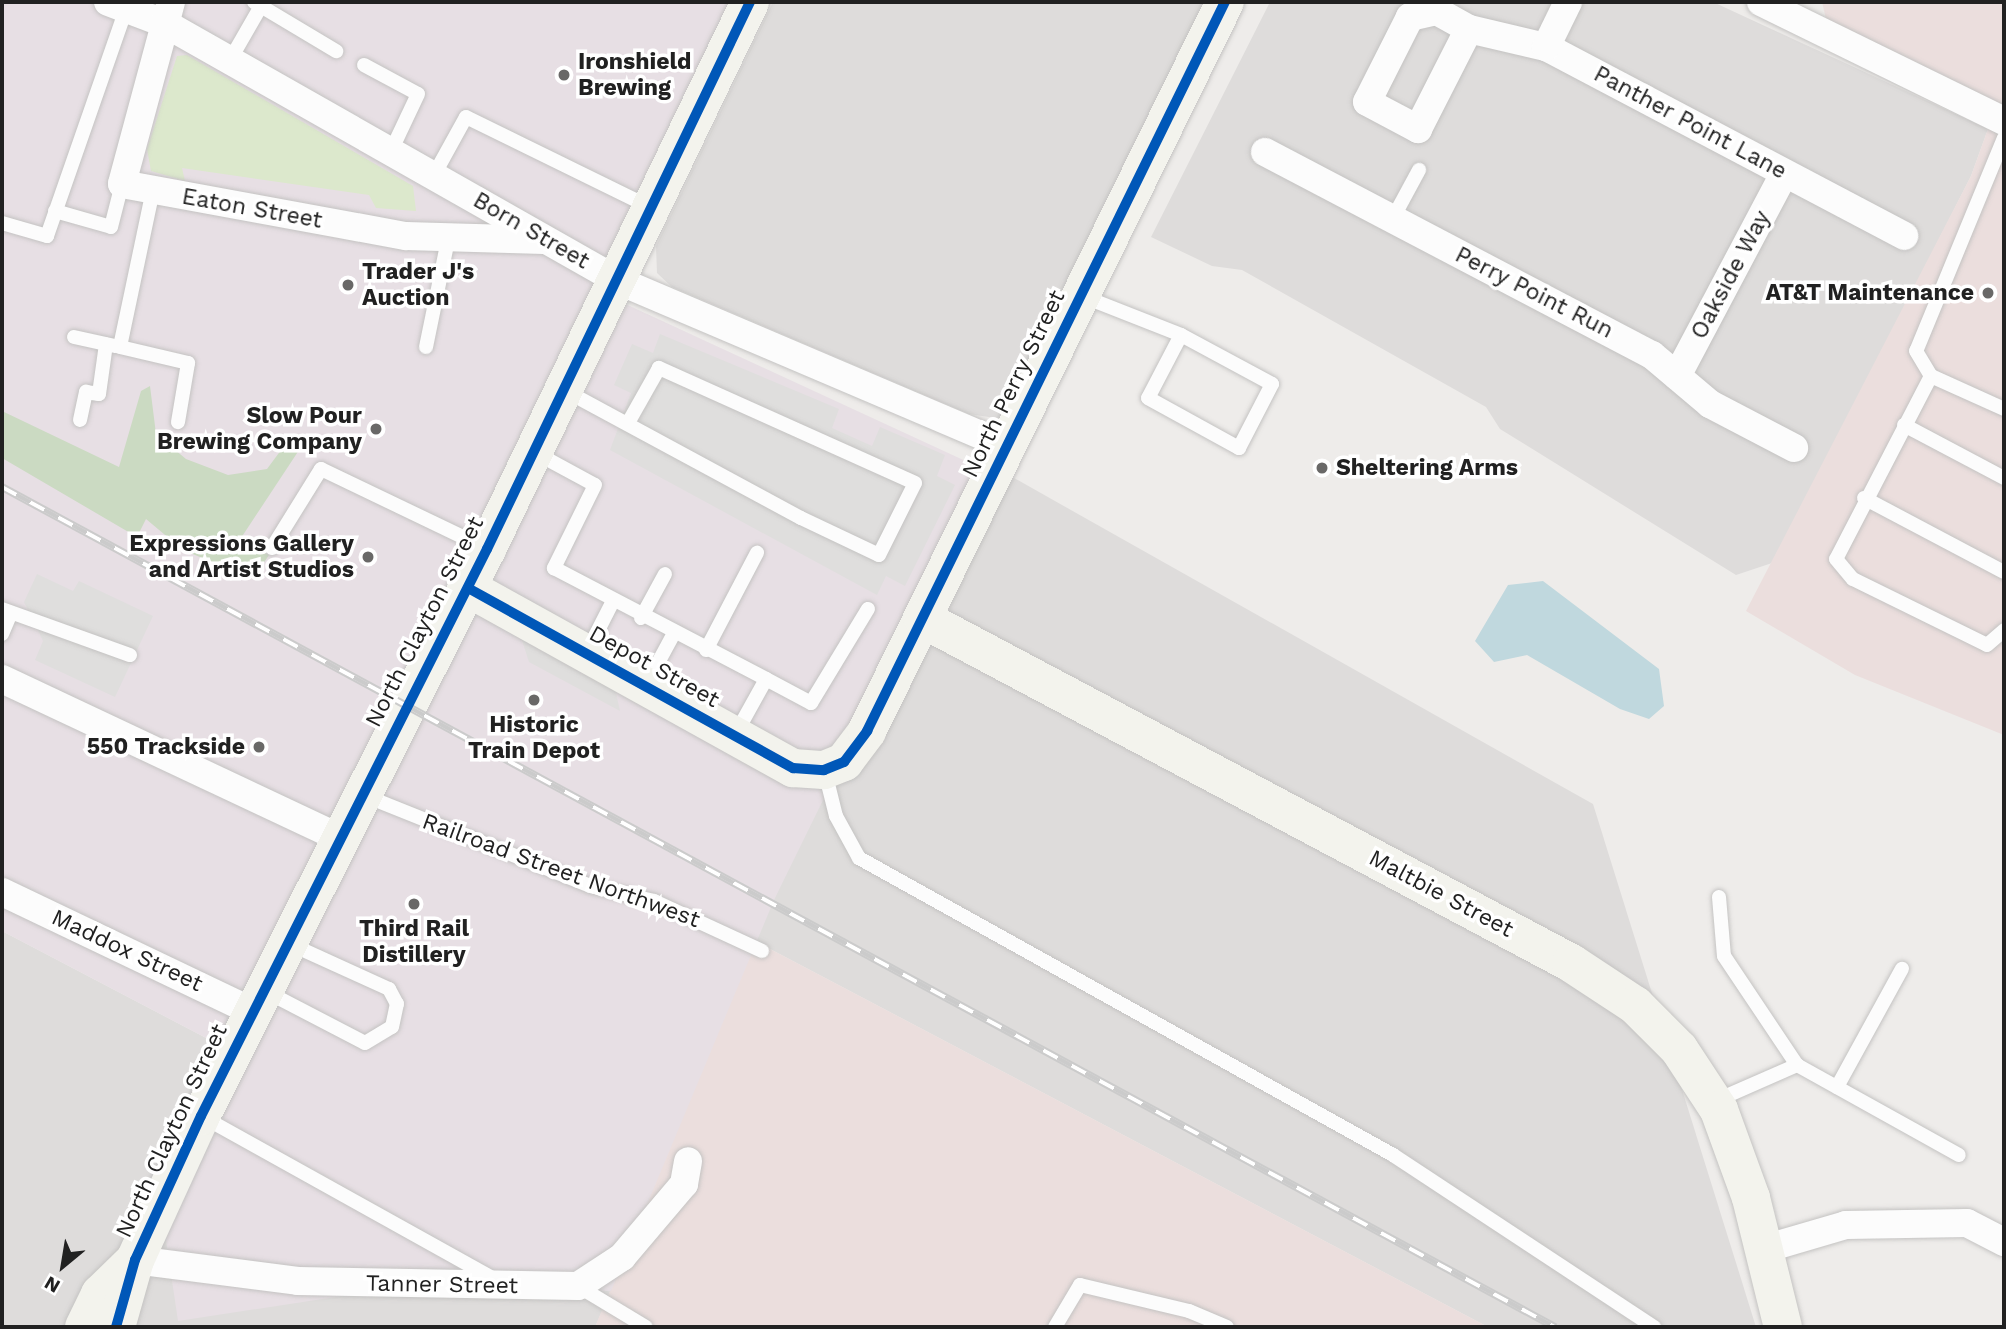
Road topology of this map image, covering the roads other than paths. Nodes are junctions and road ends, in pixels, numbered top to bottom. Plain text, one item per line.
1 (750, 2) edge
2 (1225, 2) edge
3 (1568, 2) edge
4 (1761, 2) edge
5 (258, 4) edge
6 (117, 5) edge
7 (1803, 11) edge
8 (168, 13) edge
9 (1469, 29) dead end
10 (1546, 47) junction
11 (337, 51) dead end
12 (230, 61) junction
13 (364, 65) dead end
14 (2004, 121) edge
15 (2004, 138) edge
16 (391, 151) junction
17 (1265, 152) dead end
18 (1419, 170) dead end
19 (1784, 174) junction
20 (434, 176) junction
21 (122, 184) junction
22 (153, 191) junction
23 (652, 207) junction
24 (55, 211) junction
25 (1392, 220) junction
26 (2, 223) edge
27 (1904, 236) dead end
28 (448, 240) junction
29 (547, 240) junction
30 (617, 280) junction
31 (1080, 295) junction
32 (1181, 335) junction
33 (74, 337) dead end
34 (113, 345) junction
35 (426, 347) dead end
36 (1677, 376) junction
37 (1931, 376) junction
38 (563, 389) junction
39 (2004, 409) edge
40 (80, 420) dead end
41 (178, 422) dead end
42 (628, 423) junction
43 (1904, 425) junction
44 (1008, 447) junction
45 (1794, 448) dead end
46 (533, 452) junction
47 (2004, 478) edge
48 (1864, 498) junction
49 (272, 548) dead end
50 (487, 549) junction
51 (757, 553) dead end
52 (2004, 572) edge
53 (665, 574) dead end
54 (468, 588) junction
55 (612, 603) junction
56 (868, 609) dead end
57 (6, 612) edge
58 (641, 618) junction
59 (923, 619) junction
60 (2004, 630) edge
61 (2, 634) edge
62 (674, 635) junction
63 (706, 650) junction
64 (586, 653) junction
65 (130, 655) dead end
66 (2, 679) edge
67 (766, 679) junction
68 (645, 686) junction
69 (735, 735) junction
70 (824, 769) junction
71 (359, 794) junction
72 (338, 837) junction
73 (2, 892) edge
74 (1719, 897) dead end
75 (286, 942) junction
76 (762, 951) dead end
77 (1902, 969) dead end
78 (257, 1000) junction
79 (1797, 1065) junction
80 (1837, 1087) junction
81 (1714, 1101) junction
82 (201, 1116) junction
83 (1959, 1155) dead end
84 (688, 1161) dead end
85 (2004, 1242) edge
86 (1764, 1249) junction
87 (135, 1260) junction
88 (578, 1286) junction
89 (507, 1287) junction
90 (84, 1327) edge
91 (116, 1327) edge
92 (646, 1327) edge
93 (1055, 1327) edge
94 (1227, 1327) edge
95 (1654, 1327) edge
96 (1783, 1327) edge

1 - 23 street, North Clayton Street
2 - 31 street, North Perry Street
3 - 10 street
4 - 7 street
5 - 11 lane
5 - 12 lane
6 - 8 street, Born Street
6 - 24 lane
7 - 14 street
8 - 12 street, Born Street
8 - 21 street
9 - 10 street, Panther Point Lane
10 - 19 street, Panther Point Lane
12 - 16 street, Born Street
13 - 16 lane
15 - 37 lane
16 - 20 street, Born Street
17 - 25 street, Perry Point Run
18 - 25 lane
19 - 27 street, Panther Point Lane
19 - 36 street, Oakside Way
20 - 23 lane
20 - 29 street, Born Street
21 - 22 street, Eaton Street
21 - 24 lane
22 - 28 street, Eaton Street
22 - 34 lane
23 - 30 street, North Clayton Street
24 - 26 lane
25 - 36 street, Perry Point Run
28 - 29 street, Eaton Street
28 - 35 lane
29 - 30 street, Born Street
30 - 38 street, North Clayton Street
30 - 44 street, Born Street
31 - 32 lane
31 - 44 street, North Perry Street
32 - 32 lane
33 - 34 lane
34 - 40 lane
34 - 41 lane
36 - 45 street, Perry Point Run
37 - 39 lane
37 - 43 lane
38 - 42 lane
38 - 46 street, North Clayton Street
42 - 42 lane
43 - 47 lane
43 - 48 lane
44 - 59 street, North Perry Street
46 - 50 street, North Clayton Street
46 - 55 lane
48 - 52 lane
48 - 60 lane
49 - 50 lane
50 - 54 street, North Clayton Street
51 - 63 lane
53 - 58 lane
54 - 64 street, Depot Street
54 - 71 street, North Clayton Street
55 - 58 lane
55 - 64 lane
56 - 67 lane
57 - 61 lane
57 - 65 lane
58 - 62 lane
59 - 70 street, North Perry Street
59 - 81 street, Maltbie Street
62 - 63 lane
62 - 68 lane
63 - 67 lane
64 - 68 street, Depot Street
66 - 72 street
67 - 69 lane
68 - 69 street, Depot Street
69 - 70 street, Depot Street
70 - 95 lane
71 - 72 street, North Clayton Street
71 - 76 lane, Railroad Street Northwest
72 - 75 street, North Clayton Street
73 - 78 street, Maddox Street
74 - 79 lane
75 - 78 street, North Clayton Street
75 - 78 lane
77 - 80 lane
78 - 82 street, North Clayton Street
79 - 80 lane
79 - 81 lane
80 - 83 lane
81 - 86 street, Maltbie Street
82 - 87 street, North Clayton Street
82 - 89 lane
84 - 88 street
85 - 86 street
86 - 96 street, Maltbie Street
87 - 89 street, Tanner Street
87 - 90 street
87 - 91 street
88 - 89 street, Tanner Street
88 - 92 lane
93 - 94 lane

